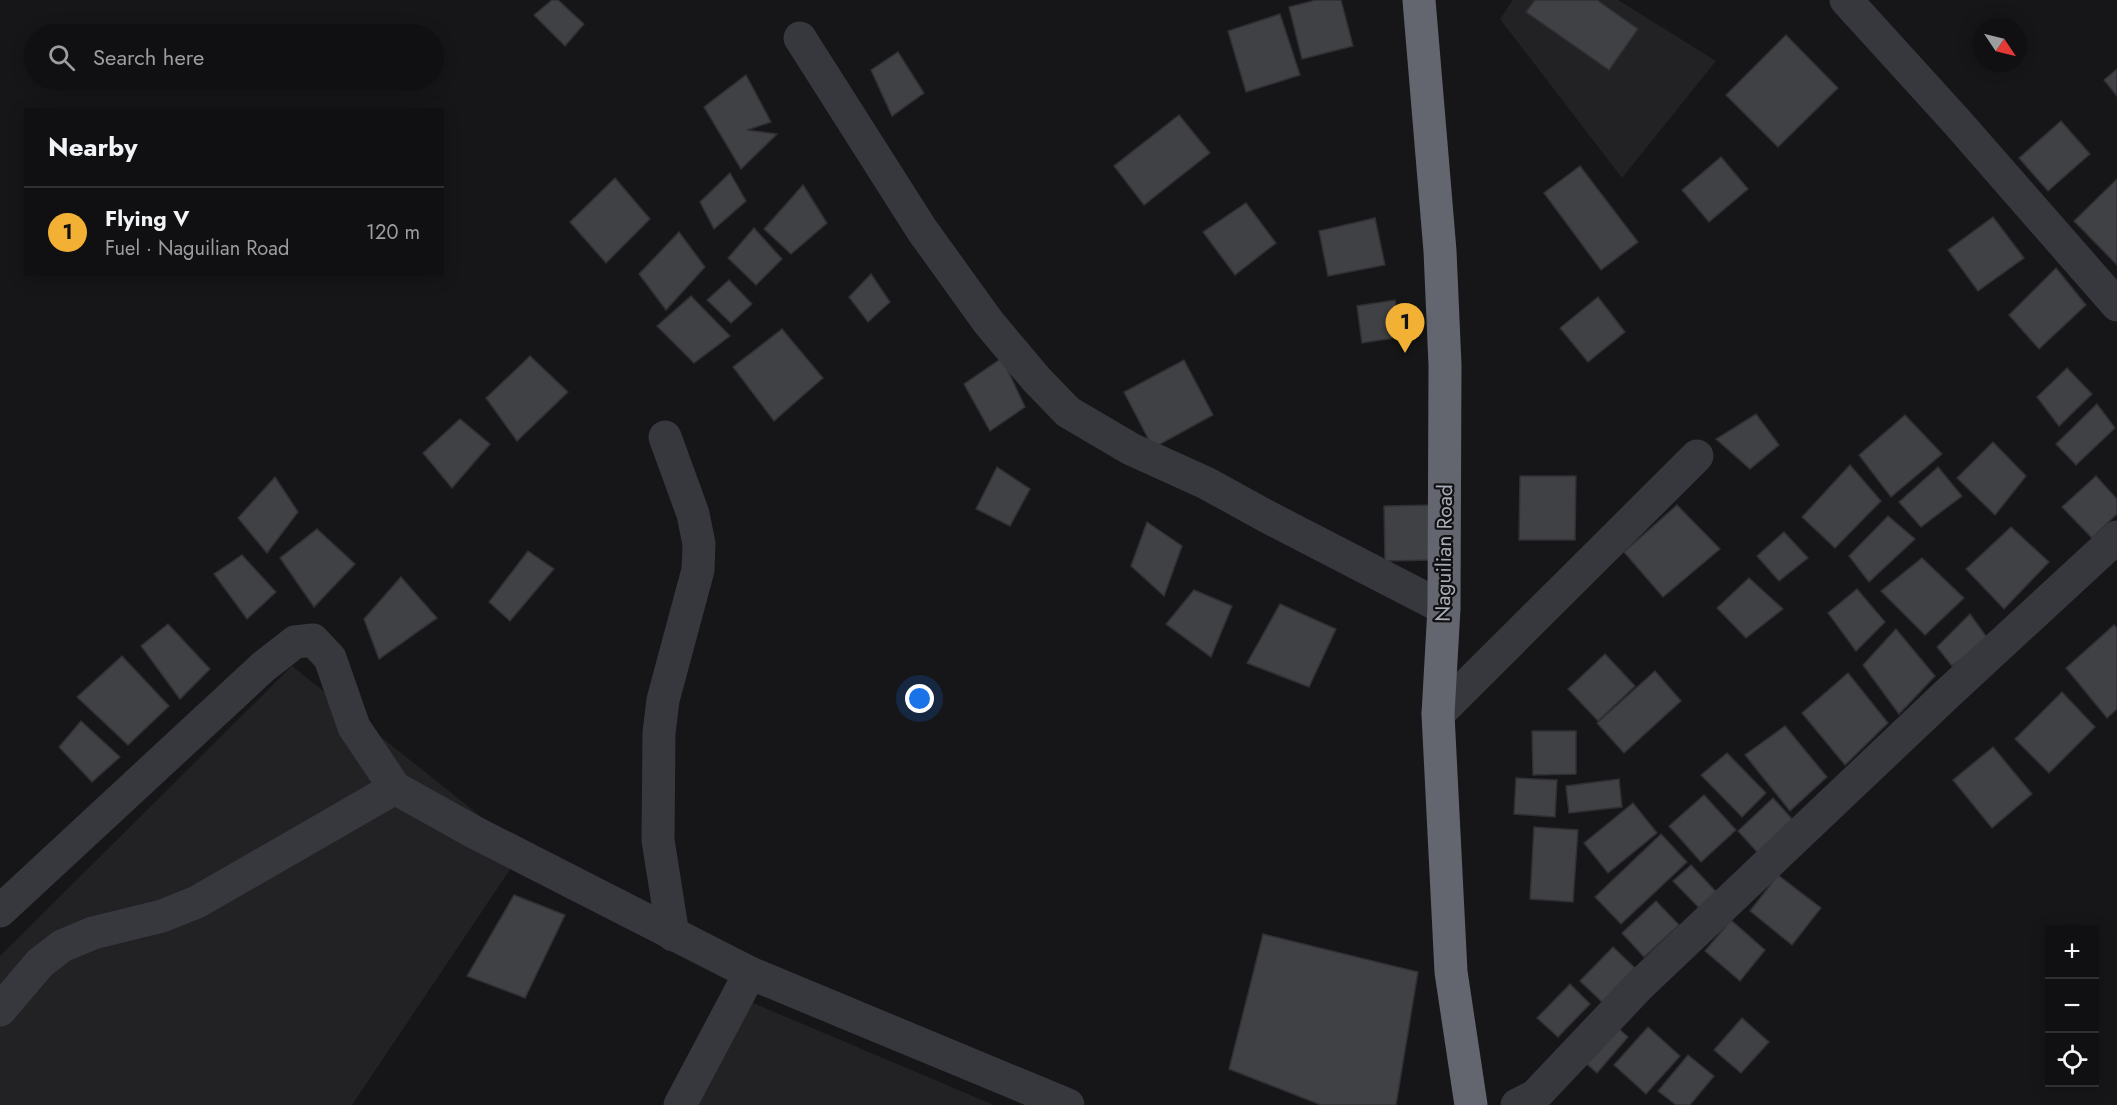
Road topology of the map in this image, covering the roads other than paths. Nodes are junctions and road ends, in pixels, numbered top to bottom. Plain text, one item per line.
1 (1419, 0) edge
2 (1846, 0) edge
3 (800, 38) dead end
4 (2117, 305) edge
5 (665, 437) dead end
6 (1697, 456) dead end
7 (2117, 537) edge
8 (1444, 608) junction
9 (1438, 714) junction
10 (395, 788) junction
11 (0, 911) edge
12 (674, 935) junction
13 (750, 973) junction
14 (0, 1010) edge
15 (1532, 1102) edge
16 (680, 1105) edge
17 (1068, 1105) edge
18 (1471, 1105) edge

1 - 8 highway, Naguilian Road
2 - 4 street
3 - 8 street
5 - 12 street
6 - 9 street
7 - 15 street
8 - 9 highway, Naguilian Road
9 - 18 highway, Naguilian Road
10 - 11 street
10 - 12 street
10 - 14 street
12 - 13 street
13 - 16 street
13 - 17 street

